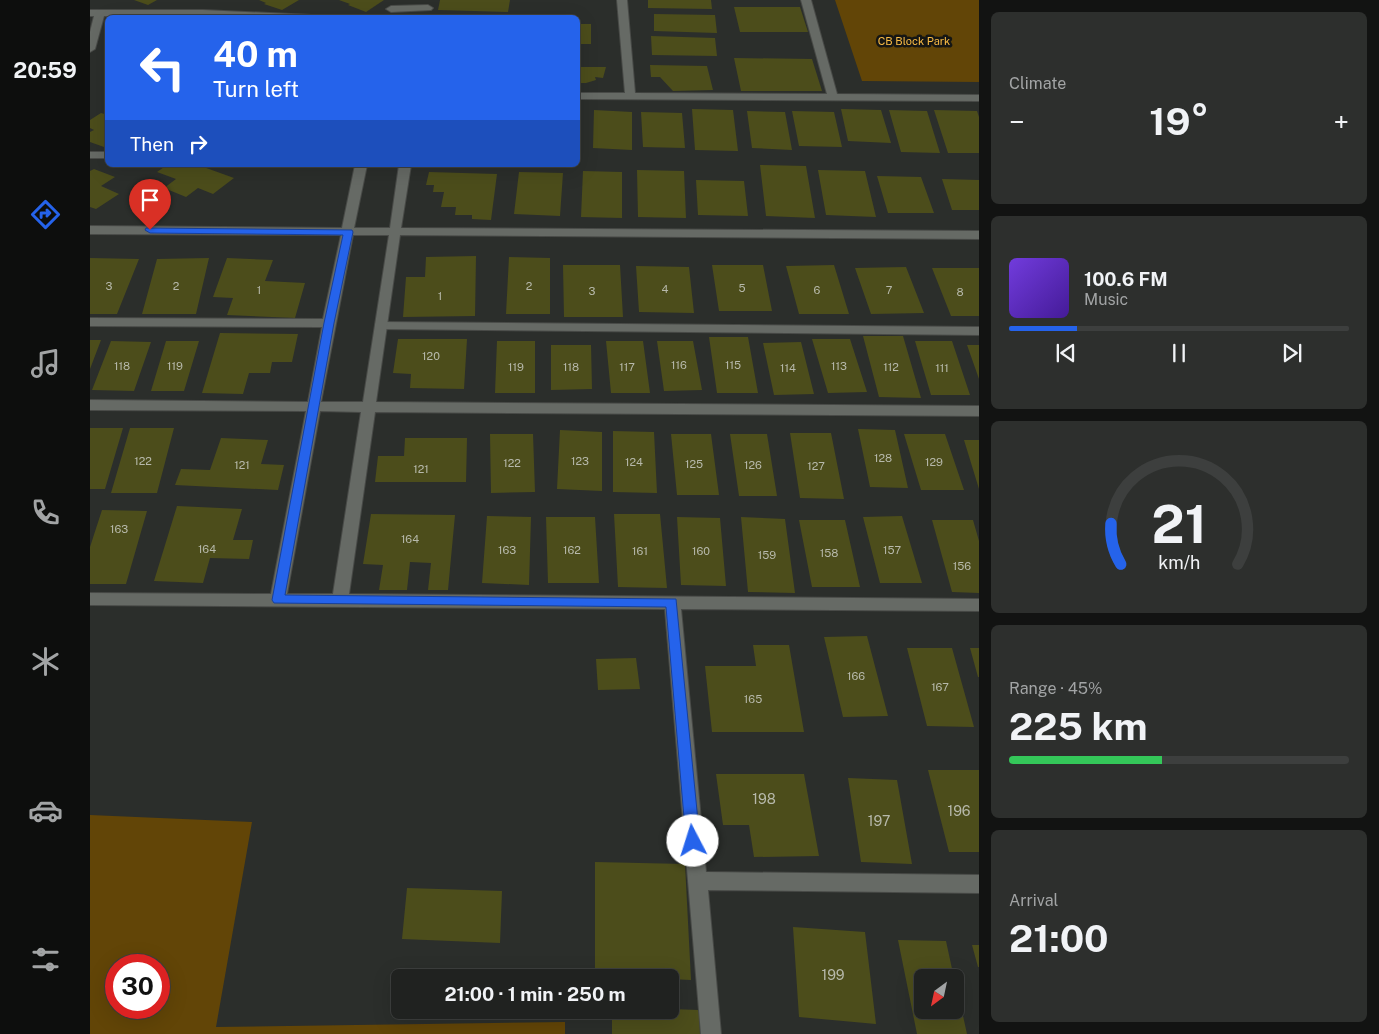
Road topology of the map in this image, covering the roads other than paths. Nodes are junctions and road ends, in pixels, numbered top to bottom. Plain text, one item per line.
1 (194, 0) edge
2 (622, 0) edge
3 (806, 0) edge
4 (391, 9) edge
5 (428, 9) edge
6 (95, 13) edge
7 (189, 13) junction
8 (203, 15) edge
9 (90, 49) edge
10 (580, 96) edge
11 (630, 96) junction
12 (833, 97) junction
13 (979, 98) edge
14 (90, 155) edge
15 (105, 155) edge
16 (361, 167) edge
17 (405, 167) edge
18 (90, 230) edge
19 (348, 232) junction
20 (395, 232) junction
21 (979, 235) edge
22 (90, 322) edge
23 (329, 323) junction
24 (381, 326) junction
25 (979, 330) edge
26 (90, 406) edge
27 (315, 407) junction
28 (369, 407) junction
29 (979, 411) edge
30 (90, 599) edge
31 (278, 600) junction
32 (340, 600) junction
33 (672, 603) junction
34 (979, 605) edge
35 (697, 881) junction
36 (979, 884) edge
37 (710, 1034) edge

1 - 7 street
2 - 11 street
3 - 12 street
4 - 5 street
6 - 7 street
6 - 9 street
7 - 8 street
10 - 11 street
11 - 12 street
12 - 13 street
14 - 15 street
16 - 19 street
17 - 20 street
18 - 19 street
19 - 20 street
19 - 23 street
20 - 21 street
20 - 24 street
22 - 23 street
23 - 27 street
24 - 25 street
24 - 28 street
26 - 27 street
27 - 28 street
27 - 31 street
28 - 29 street
28 - 32 street
30 - 31 street
31 - 32 street
32 - 33 street
33 - 34 street
33 - 35 street
35 - 36 street
35 - 37 street

